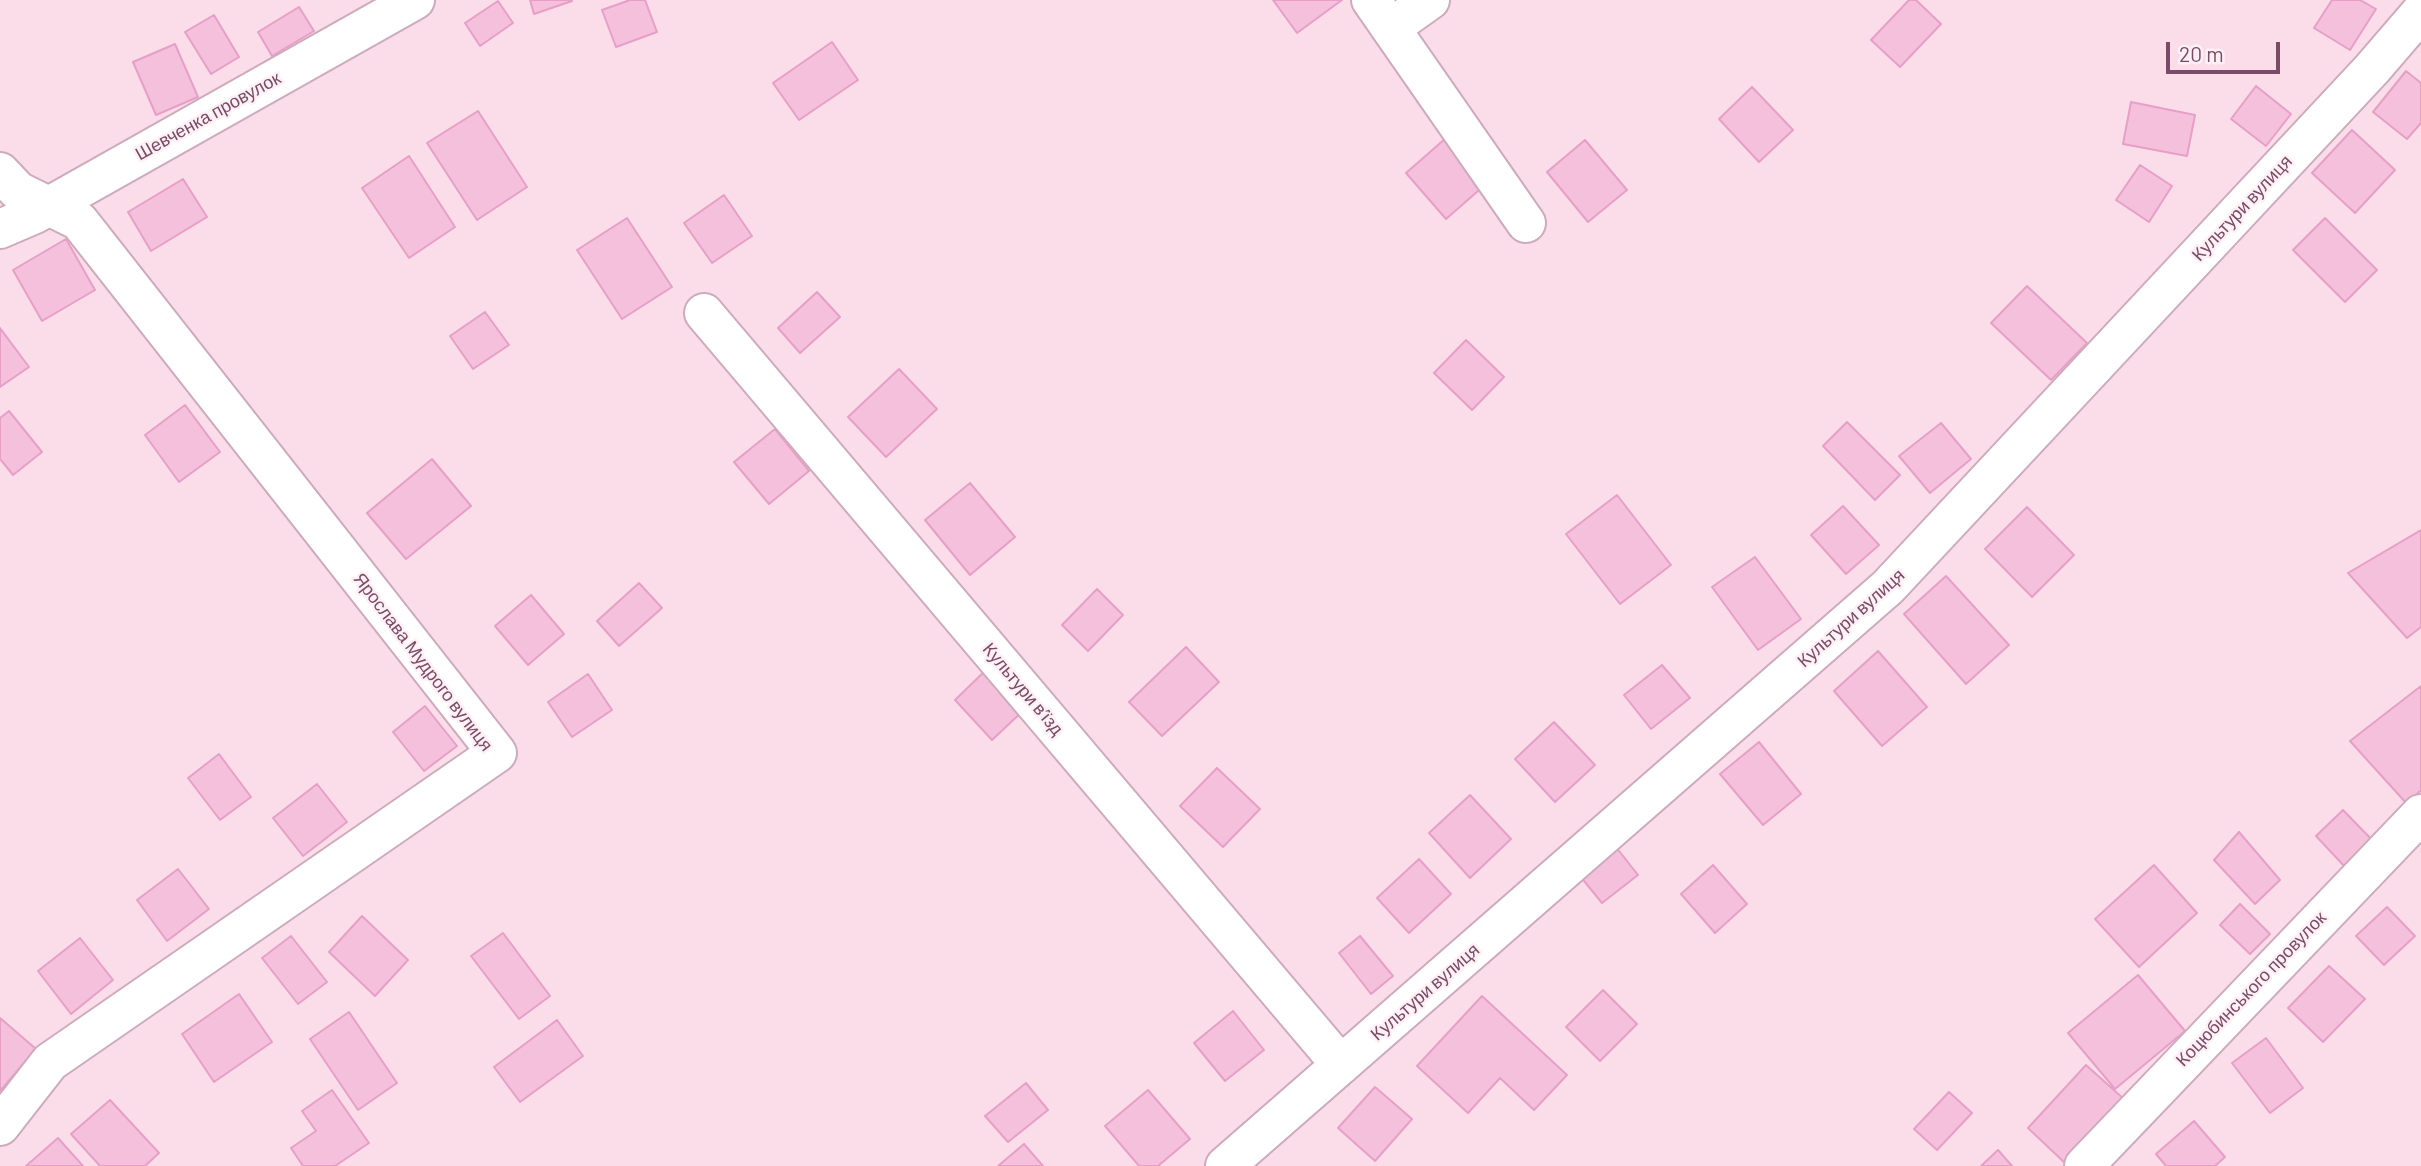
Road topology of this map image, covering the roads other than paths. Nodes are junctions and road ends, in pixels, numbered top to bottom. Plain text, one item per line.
1 (415, 0) edge
2 (1430, 0) edge
3 (2421, 12) edge
4 (1382, 13) edge
5 (0, 172) edge
6 (49, 206) junction
7 (1526, 223) dead end
8 (0, 229) edge
9 (704, 313) dead end
10 (2421, 814) edge
11 (1341, 1065) junction
12 (0, 1126) edge
13 (1225, 1166) edge
14 (2084, 1166) edge

1 - 6 street, Шевченка провулок
2 - 4 street
3 - 11 street, Культури вулиця
4 - 7 street
5 - 6 street, Ярослава Мудрого вулиця
6 - 8 street, Шевченка провулок
6 - 12 street, Ярослава Мудрого вулиця
9 - 11 street, Культури в’їзд
10 - 14 street, Коцюбинського провулок
11 - 13 street, Культури вулиця

